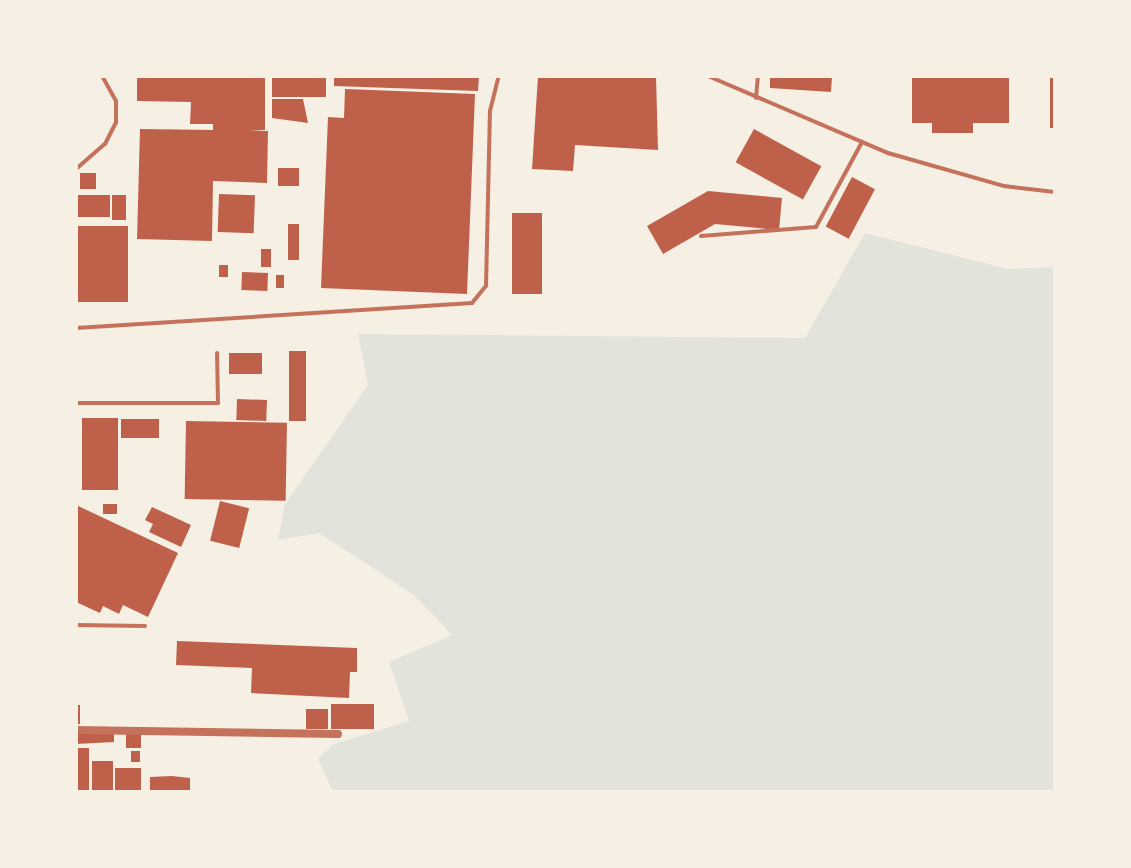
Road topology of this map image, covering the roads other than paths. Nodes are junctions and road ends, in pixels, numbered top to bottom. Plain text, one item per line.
1 (102, 76) edge
2 (499, 76) edge
3 (708, 76) edge
4 (758, 76) edge
5 (756, 98) junction
6 (862, 142) junction
7 (76, 169) edge
8 (1055, 192) edge
9 (701, 236) dead end
10 (76, 328) edge
11 (217, 353) dead end
12 (76, 403) edge
13 (76, 625) edge
14 (145, 626) dead end
15 (76, 730) edge
16 (338, 734) dead end

1 - 7 lane
2 - 10 lane
3 - 5 lane
4 - 5 lane
5 - 6 lane
6 - 8 lane
6 - 9 lane
11 - 12 lane
13 - 14 lane
15 - 16 street

